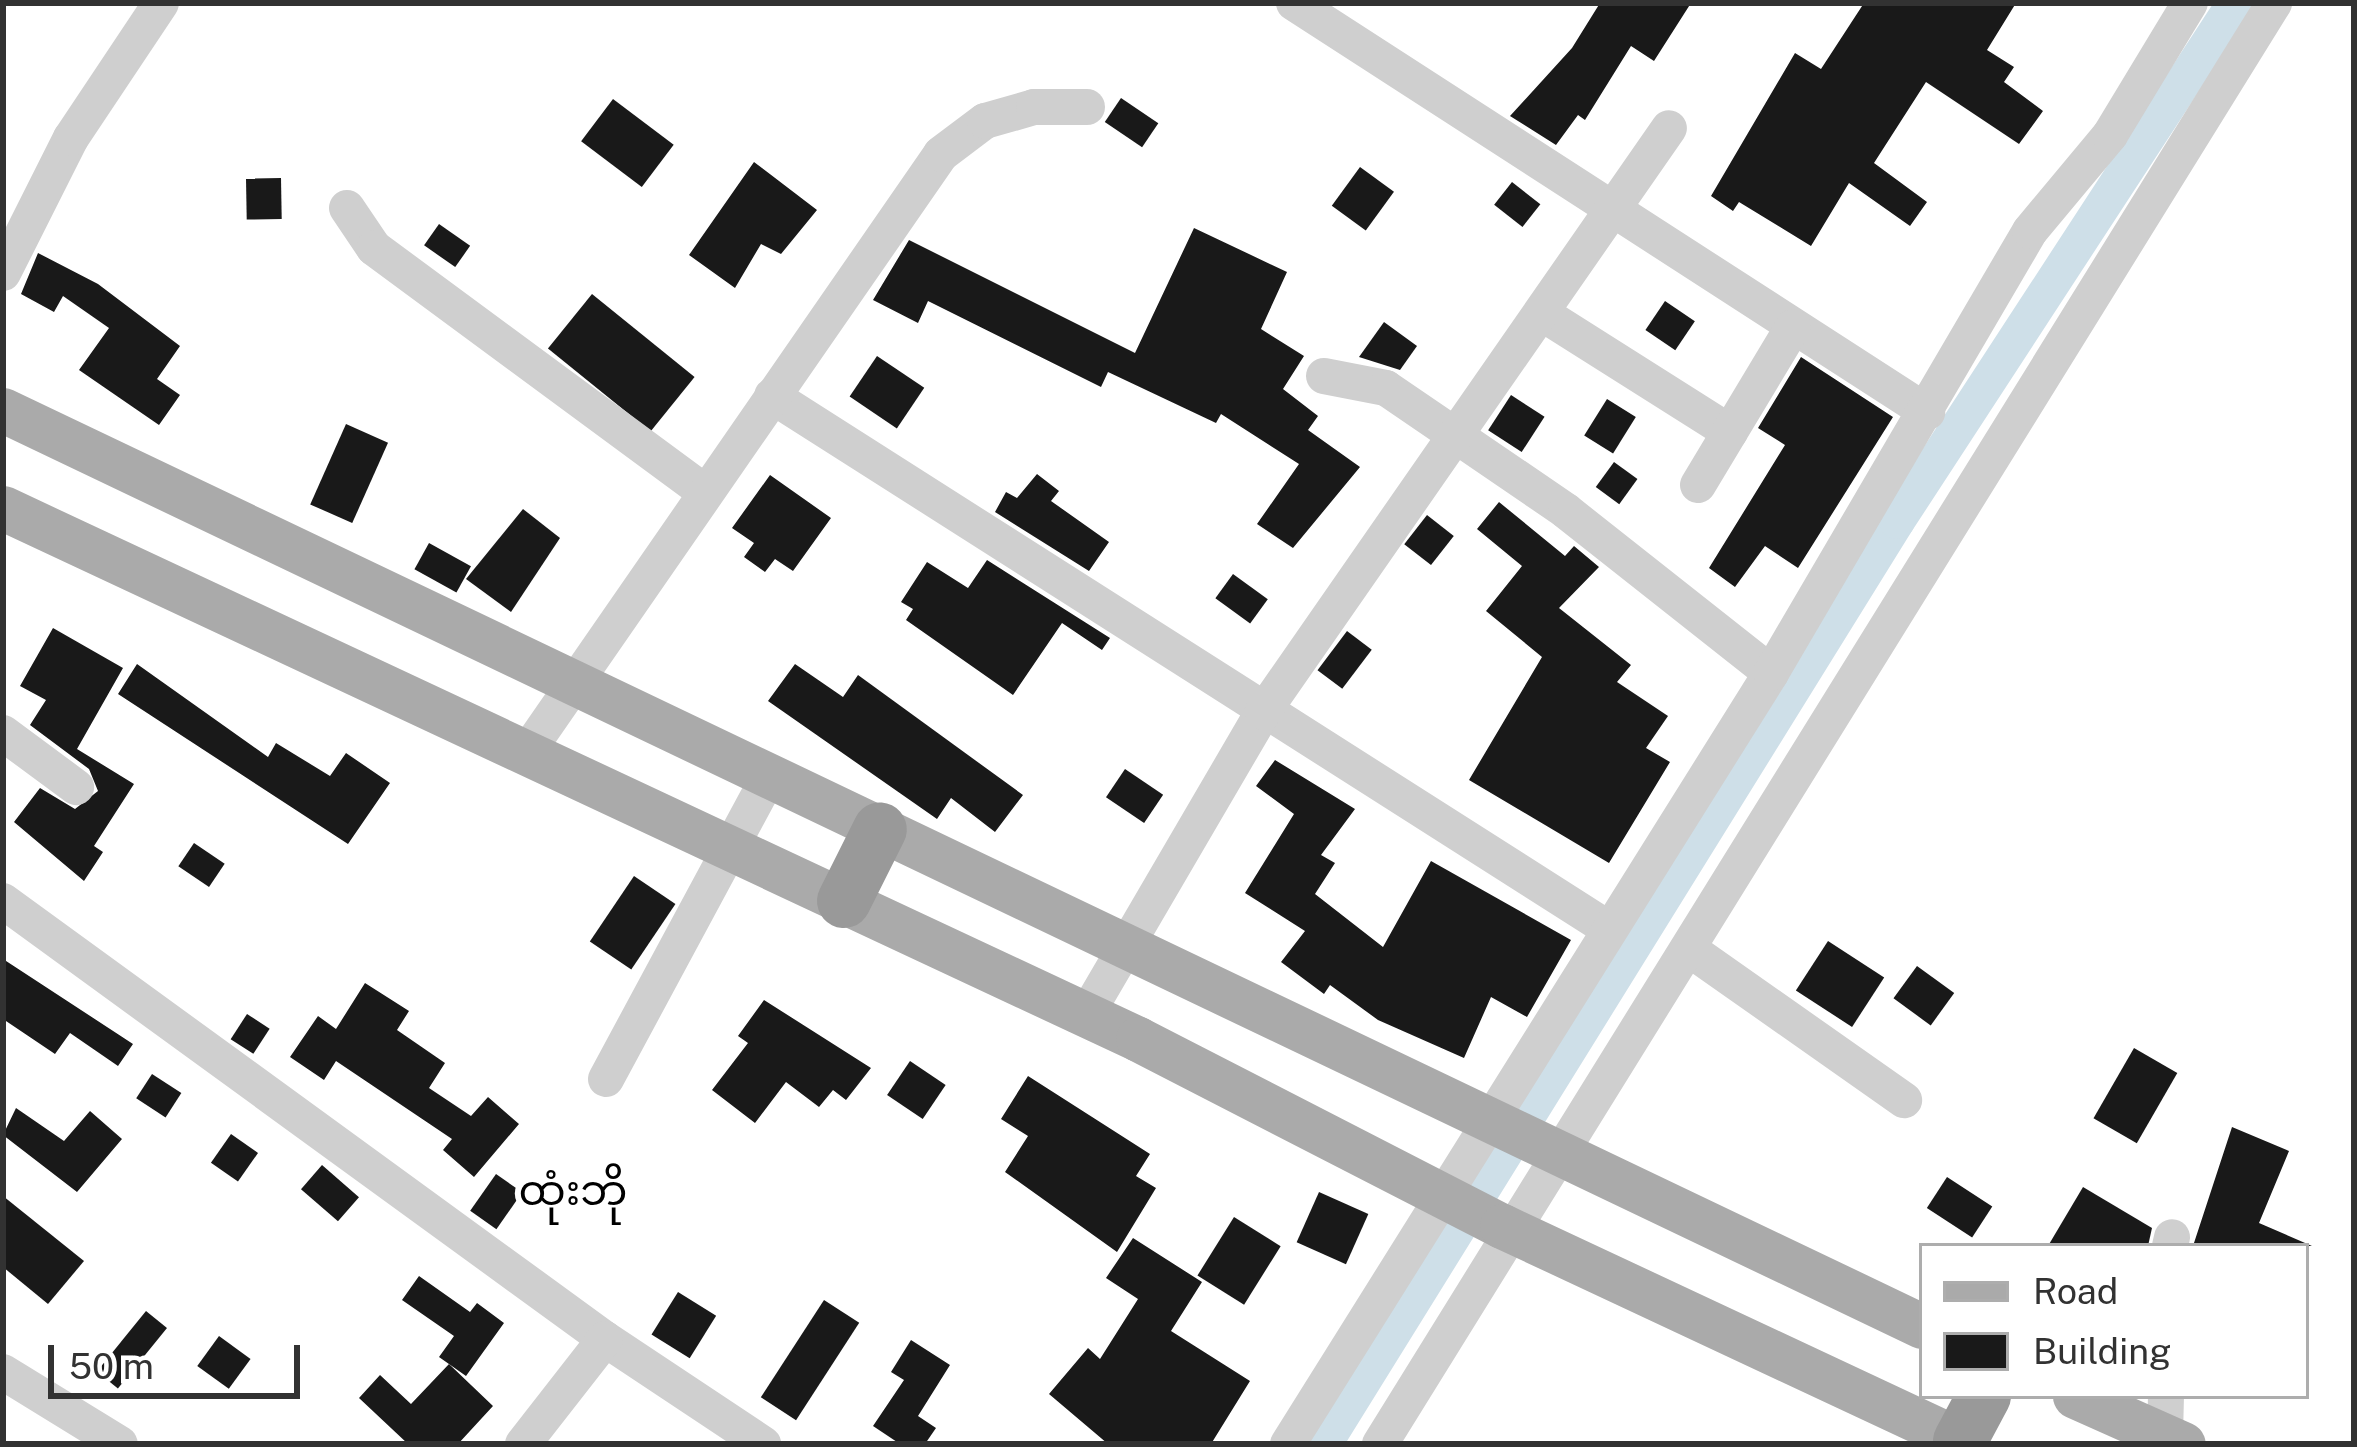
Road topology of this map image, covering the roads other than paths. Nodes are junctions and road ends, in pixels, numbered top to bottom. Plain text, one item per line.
1 (161, 3) edge
2 (1294, 3) edge
3 (2190, 3) edge
4 (2274, 3) edge
5 (1087, 107) dead end
6 (1669, 128) dead end
7 (347, 208) dead end
8 (1612, 212) junction
9 (3, 273) edge
10 (1543, 314) junction
11 (1793, 327) junction
12 (1324, 376) dead end
13 (772, 396) junction
14 (3, 410) edge
15 (1927, 412) junction
16 (1730, 432) junction
17 (1458, 440) junction
18 (1698, 485) dead end
19 (705, 492) junction
20 (3, 508) edge
21 (1772, 673) junction
22 (571, 681) junction
23 (1263, 712) junction
24 (9, 750) edge
25 (527, 752) junction
26 (770, 775) junction
27 (76, 787) dead end
28 (880, 829) junction
29 (734, 851) junction
30 (3, 901) edge
31 (844, 901) junction
32 (1610, 929) junction
33 (1125, 945) junction
34 (1689, 950) junction
35 (1086, 1015) junction
36 (606, 1079) dead end
37 (1904, 1100) dead end
38 (1525, 1143) junction
39 (1450, 1201) junction
40 (1509, 1229) junction
41 (1919, 1325) edge
42 (605, 1339) junction
43 (3, 1372) edge
44 (2084, 1399) edge
45 (2171, 1425) edge
46 (1971, 1427) edge
47 (120, 1444) edge
48 (523, 1444) edge
49 (764, 1444) edge
50 (1288, 1444) edge
51 (1380, 1444) edge

1 - 9 street
2 - 8 street
3 - 15 street
4 - 34 street
5 - 13 street
6 - 8 street
7 - 19 street
8 - 10 street
8 - 11 street
10 - 16 street
10 - 17 street
11 - 15 street
11 - 16 street
12 - 17 street
13 - 19 street
13 - 23 street
14 - 22 main road
15 - 21 street
16 - 18 street
17 - 21 street
17 - 23 street
19 - 22 street
20 - 25 main road
21 - 32 street
22 - 25 street
22 - 26 main road
23 - 32 street
23 - 33 street
24 - 27 street
25 - 29 main road
26 - 28 main road
26 - 29 street
28 - 31 highway
28 - 33 main road
29 - 31 main road
29 - 36 street
30 - 42 street
31 - 35 main road
32 - 38 street
33 - 35 street
33 - 38 main road
34 - 37 street
34 - 38 street
35 - 39 main road
38 - 39 street
38 - 40 street
38 - 41 main road
39 - 40 main road
39 - 50 street
40 - 46 main road
40 - 51 street
42 - 48 street
42 - 49 street
43 - 47 street
44 - 45 main road

